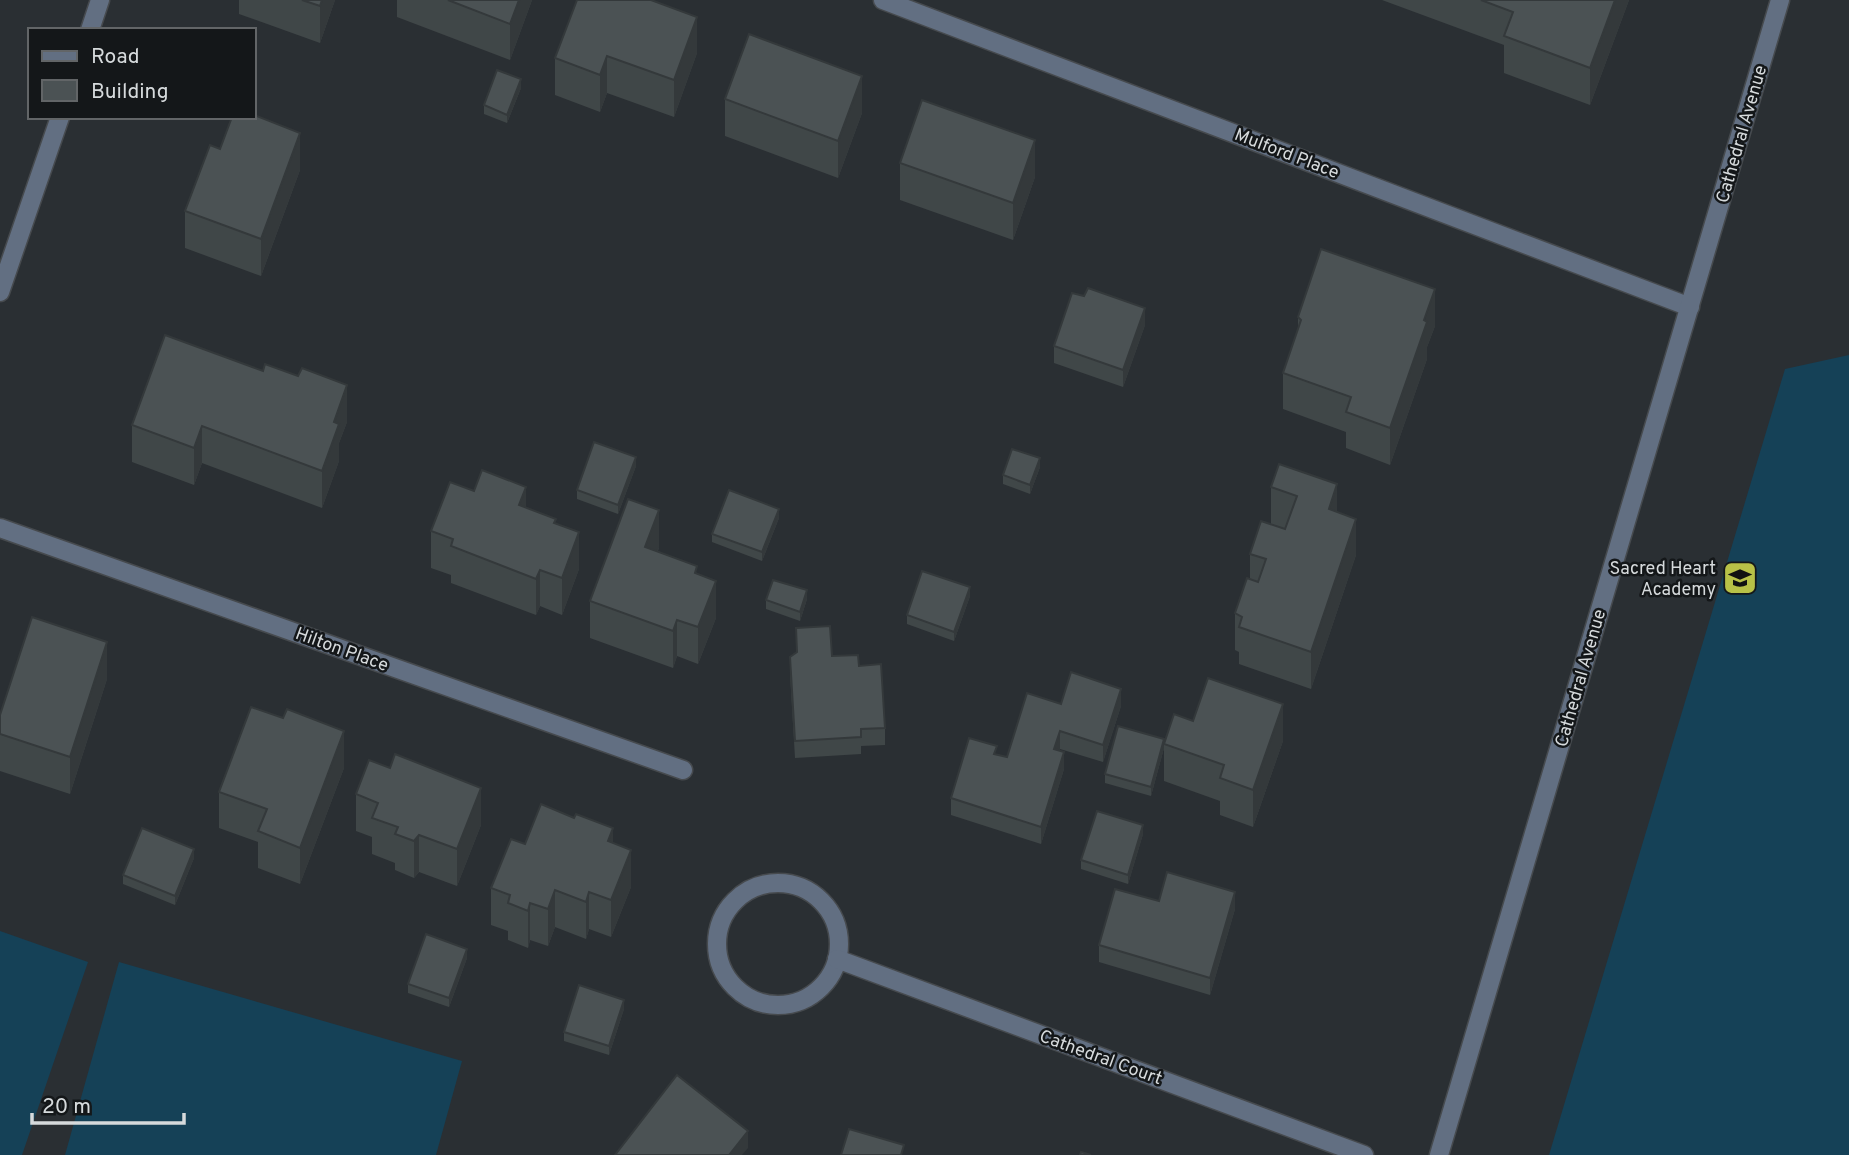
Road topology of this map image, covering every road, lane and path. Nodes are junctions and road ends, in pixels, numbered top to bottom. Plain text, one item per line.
1 (100, 0) edge
2 (883, 0) edge
3 (1780, 0) edge
4 (91, 28) edge
5 (59, 119) edge
6 (0, 292) edge
7 (1690, 307) junction
8 (0, 528) edge
9 (683, 770) dead end
10 (837, 960) junction
11 (1364, 1155) edge
12 (1439, 1155) edge

1 - 4 street
2 - 7 street, Mulford Place
3 - 7 street, Cathedral Avenue
5 - 6 street
7 - 12 street, Cathedral Avenue
8 - 9 street, Hilton Place
10 - 10 street
10 - 11 street, Cathedral Court

